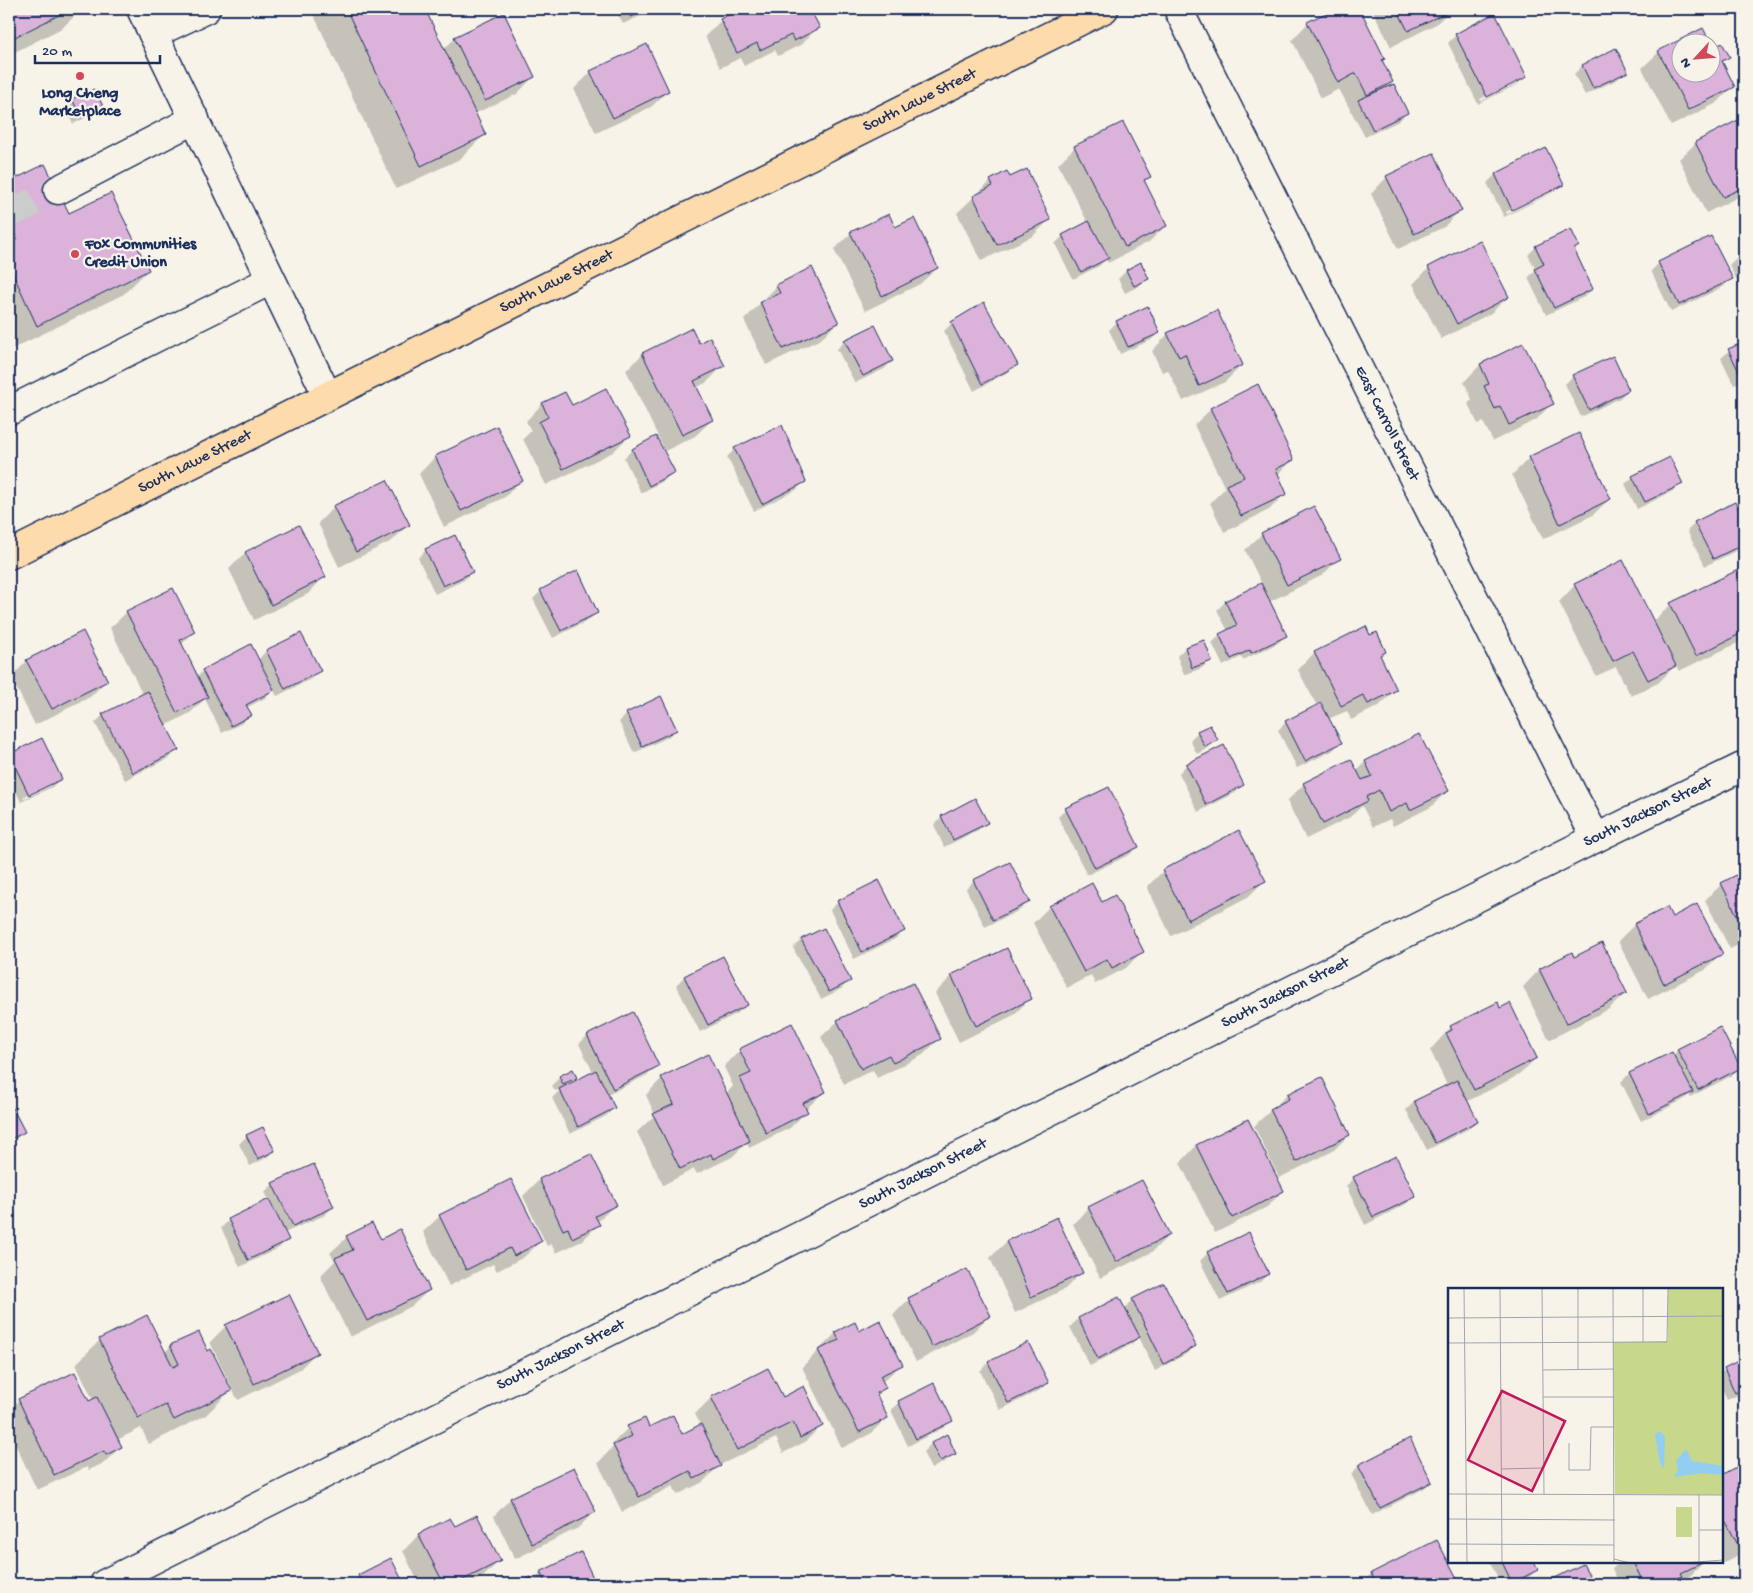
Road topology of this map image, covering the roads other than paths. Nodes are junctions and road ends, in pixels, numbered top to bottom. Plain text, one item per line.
1 (141, 9) edge
2 (206, 9) edge
3 (1104, 9) edge
4 (1178, 9) edge
5 (153, 34) junction
6 (195, 119) junction
7 (58, 190) tunnel mouth
8 (271, 280) junction
9 (327, 395) junction
10 (9, 411) edge
11 (10, 549) edge
12 (1744, 766) edge
13 (1596, 838) junction
14 (104, 1584) edge

1 - 5 street
2 - 5 street
3 - 9 main road, South Lawe Street
4 - 13 street, East Carroll Street
5 - 6 street
6 - 7 street
6 - 8 street
8 - 9 street
8 - 10 street
9 - 11 main road, South Lawe Street
12 - 13 street, South Jackson Street
13 - 14 street, South Jackson Street

